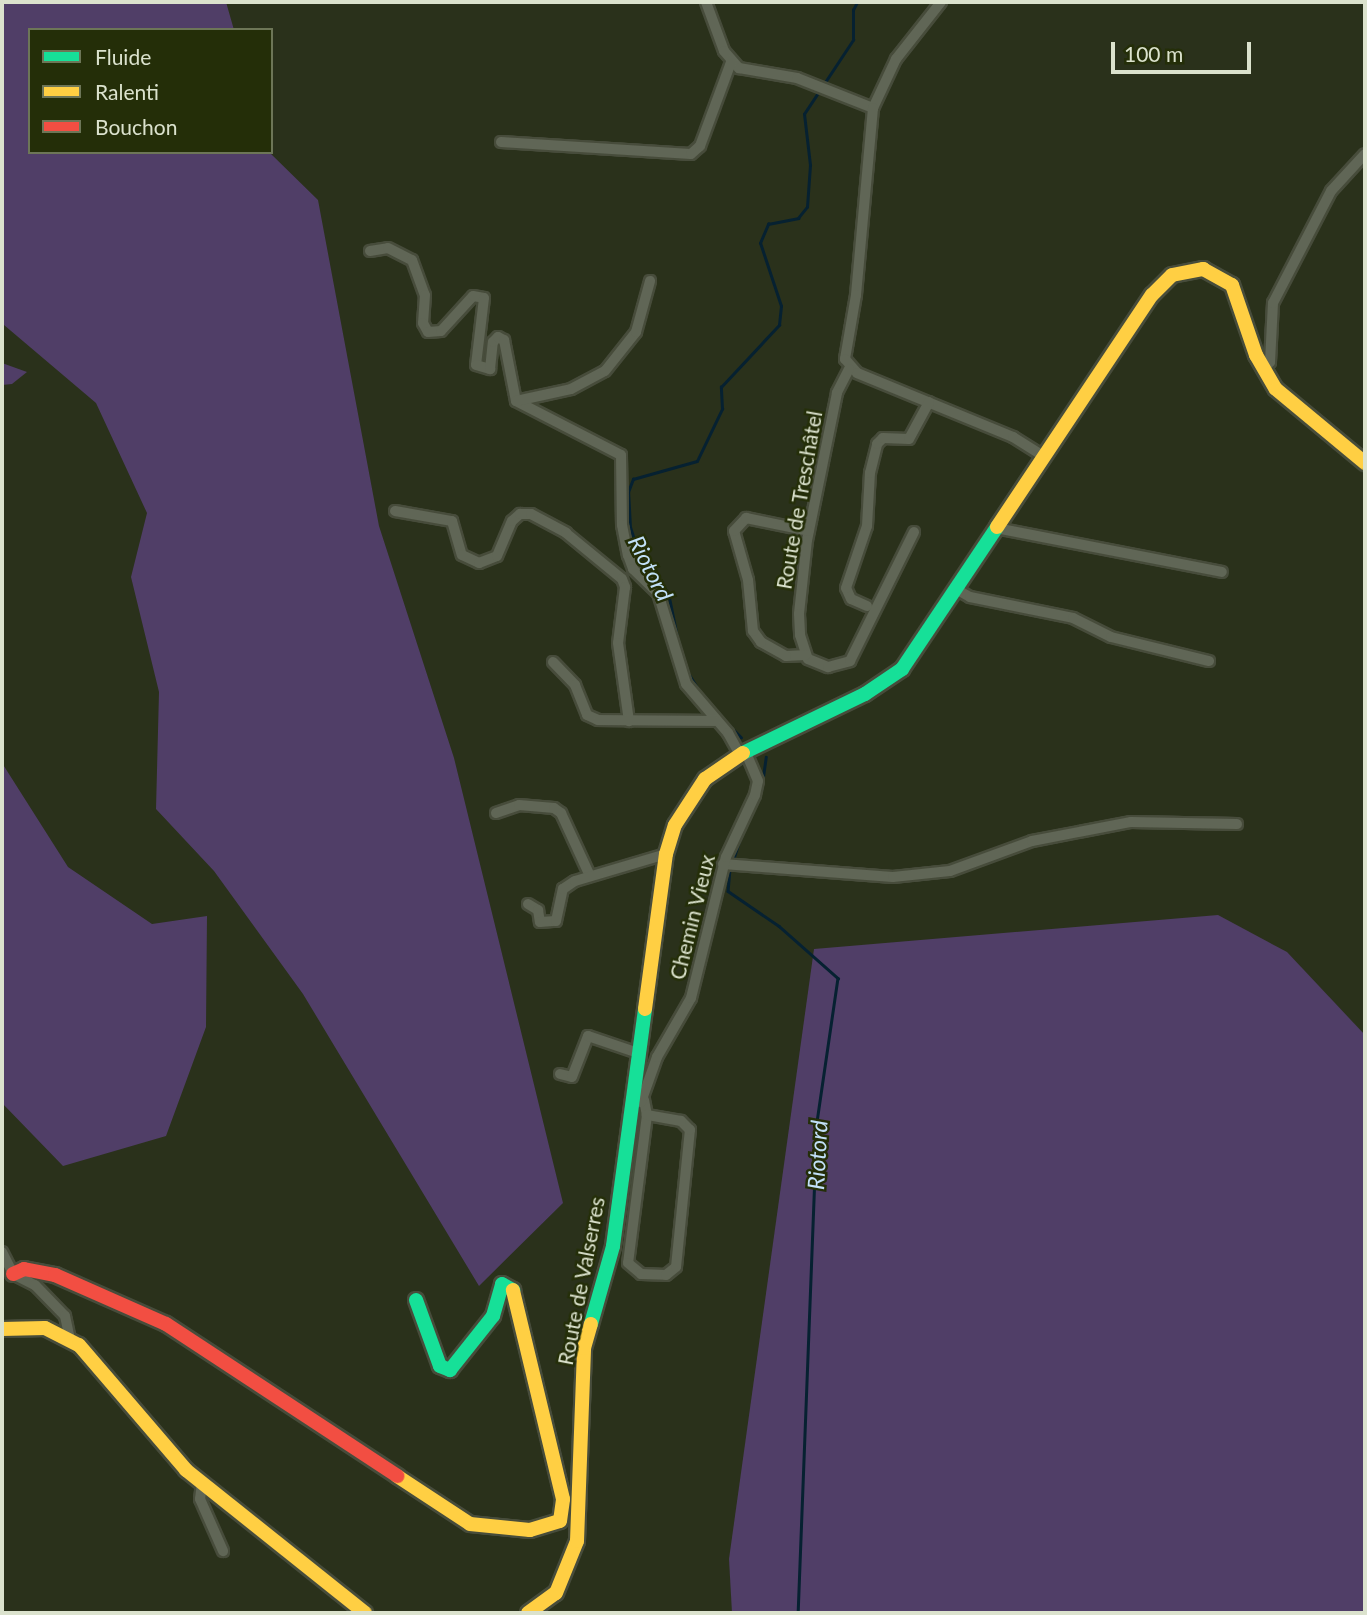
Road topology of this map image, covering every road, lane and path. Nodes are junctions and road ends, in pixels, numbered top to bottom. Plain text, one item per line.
1 (706, 2) edge
2 (941, 2) edge
3 (731, 62) junction
4 (873, 108) junction
5 (501, 142) dead end
6 (1365, 154) edge
7 (370, 251) dead end
8 (650, 281) dead end
9 (849, 369) junction
10 (1263, 369) junction
11 (516, 401) junction
12 (929, 402) junction
13 (1044, 453) junction
14 (1365, 463) edge
15 (395, 511) dead end
16 (996, 528) junction
17 (809, 531) junction
18 (914, 532) dead end
19 (1222, 572) dead end
20 (956, 589) junction
21 (867, 606) dead end
22 (806, 655) junction
23 (1209, 661) dead end
24 (553, 662) dead end
25 (629, 721) junction
26 (716, 721) junction
27 (743, 754) junction
28 (496, 813) dead end
29 (1237, 824) dead end
30 (666, 854) junction
31 (728, 865) junction
32 (590, 876) junction
33 (528, 904) dead end
34 (638, 1053) junction
35 (560, 1074) dead end
36 (639, 1085) junction
37 (638, 1101) junction
38 (647, 1115) junction
39 (2, 1252) edge
40 (13, 1274) junction
41 (416, 1300) dead end
42 (2, 1329) edge
43 (70, 1339) junction
44 (202, 1483) junction
45 (223, 1551) dead end
46 (365, 1613) edge
47 (528, 1613) edge

1 - 3 street
2 - 4 street, Route de Treschâtel
3 - 4 street
3 - 5 street
4 - 9 street, Route de Treschâtel
6 - 10 street
7 - 11 street
8 - 11 street
9 - 12 street
9 - 17 street, Route de Treschâtel
10 - 13 street
10 - 14 street
11 - 26 street, Chemin Vieux
12 - 13 street
12 - 21 street
13 - 16 street
13 - 16 street
15 - 25 street
16 - 19 street
16 - 20 street, Route de Valserres
17 - 22 street, Route de Treschâtel
17 - 22 street
18 - 22 street
20 - 23 street
20 - 27 street, Route de Valserres
24 - 25 street
25 - 26 street
26 - 27 street, Chemin Vieux
27 - 30 street, Route de Valserres
27 - 31 street, Chemin Vieux
28 - 32 street
29 - 31 street
30 - 32 street
30 - 34 street, Route de Valserres
31 - 36 street, Chemin Vieux
32 - 33 street
34 - 35 street
34 - 36 street, Route de Valserres
36 - 37 street, Route de Valserres
37 - 38 street
37 - 47 street, Route de Valserres
38 - 38 street
39 - 40 street
40 - 41 street
40 - 43 street
42 - 43 street
43 - 44 street
44 - 45 street
44 - 46 street

